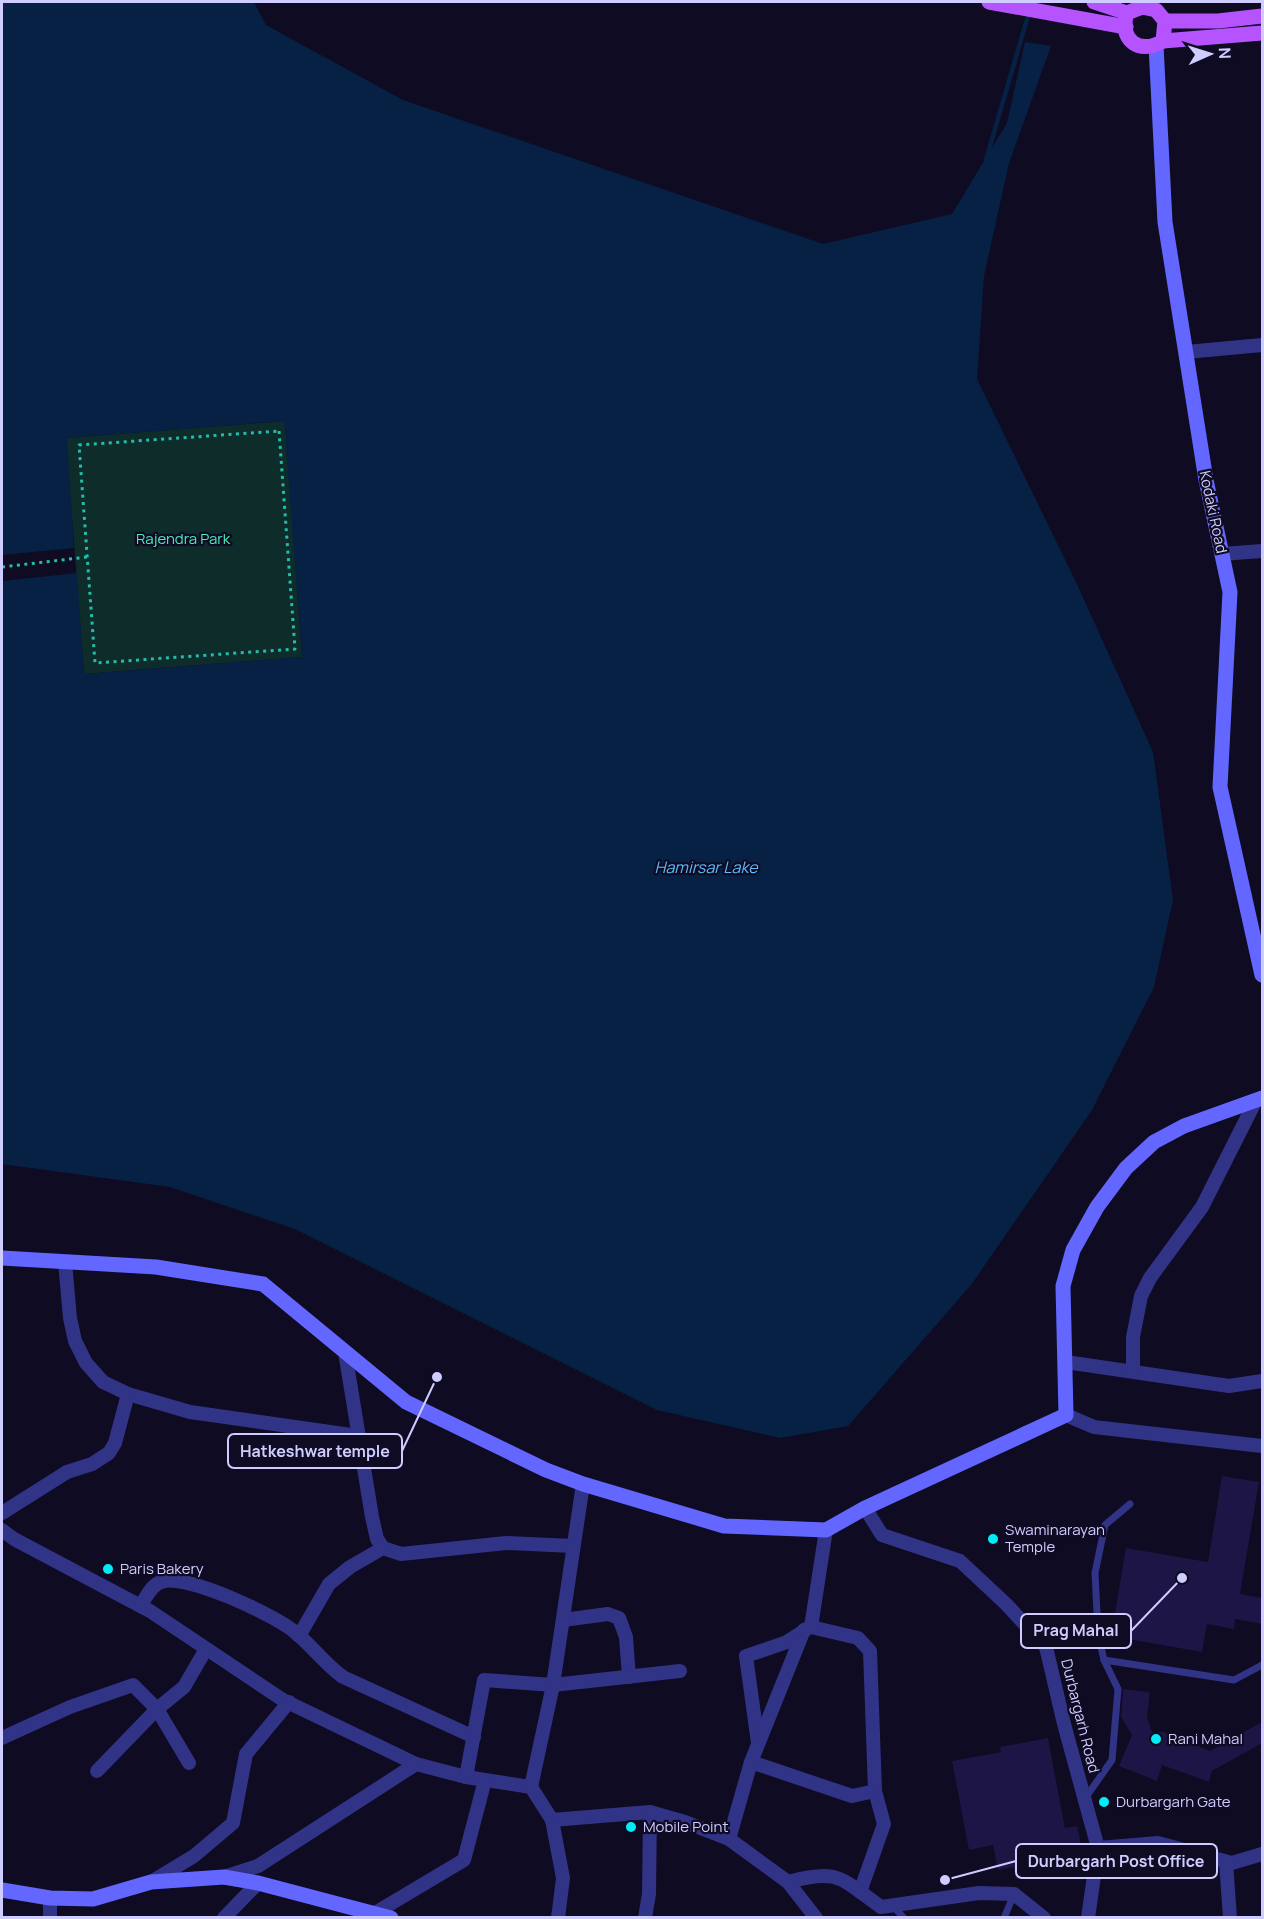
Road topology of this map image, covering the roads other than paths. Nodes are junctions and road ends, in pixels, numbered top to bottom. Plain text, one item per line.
1 (989, 2) edge
2 (1094, 2) edge
3 (1158, 11) edge
4 (1131, 13) edge
5 (1263, 16) edge
6 (1263, 33) edge
7 (1153, 45) junction
8 (1263, 345) edge
9 (1186, 352) junction
10 (1263, 551) edge
11 (1222, 554) junction
12 (1257, 927) edge
13 (1263, 975) edge
14 (1259, 1100) edge
15 (2, 1258) edge
16 (65, 1262) junction
17 (345, 1352) junction
18 (1066, 1362) junction
19 (1133, 1370) junction
20 (1263, 1381) edge
21 (128, 1394) junction
22 (1066, 1415) junction
23 (358, 1436) junction
24 (1263, 1446) edge
25 (583, 1484) junction
26 (1130, 1504) dead end
27 (865, 1508) junction
28 (2, 1513) edge
29 (2, 1530) edge
30 (826, 1530) junction
31 (573, 1546) junction
32 (383, 1548) junction
33 (140, 1606) junction
34 (562, 1620) junction
35 (807, 1629) junction
36 (299, 1636) junction
37 (207, 1649) junction
38 (1104, 1660) junction
39 (1263, 1665) edge
40 (680, 1671) dead end
41 (629, 1677) junction
42 (553, 1685) junction
43 (289, 1702) junction
44 (157, 1709) junction
45 (474, 1737) junction
46 (2, 1738) edge
47 (758, 1745) junction
48 (751, 1762) junction
49 (189, 1763) dead end
50 (416, 1764) junction
51 (97, 1771) dead end
52 (466, 1777) junction
53 (485, 1780) junction
54 (531, 1787) junction
55 (875, 1791) junction
56 (1084, 1799) junction
57 (650, 1812) junction
58 (552, 1820) junction
59 (729, 1839) junction
60 (1098, 1848) junction
61 (1263, 1854) edge
62 (1226, 1862) junction
63 (224, 1876) junction
64 (151, 1882) junction
65 (789, 1882) junction
66 (258, 1883) junction
67 (2, 1890) edge
68 (860, 1892) junction
69 (1014, 1894) junction
70 (50, 1898) junction
71 (892, 1905) junction
72 (375, 1913) junction
73 (50, 1917) edge
74 (224, 1917) edge
75 (391, 1917) edge
76 (558, 1917) edge
77 (645, 1917) edge
78 (816, 1917) edge
79 (904, 1917) edge
80 (1004, 1917) edge
81 (1044, 1917) edge
82 (1088, 1917) edge
83 (1230, 1917) edge

1 - 4 main road
2 - 4 main road
3 - 4 main road
3 - 5 main road
3 - 7 main road
4 - 7 main road
6 - 7 main road
7 - 9 street, Kodaki Road
8 - 9 street
9 - 11 street, Kodaki Road
10 - 11 street
11 - 12 street, Kodaki Road
12 - 13 street, Kodaki Road
14 - 18 street
14 - 19 street
15 - 16 street
16 - 17 street
16 - 21 street
17 - 23 street
17 - 25 street
18 - 19 street
18 - 22 street
19 - 20 street
21 - 23 street
21 - 28 street
22 - 24 street
22 - 27 street
23 - 32 street
25 - 30 street
25 - 31 street
26 - 38 lane
27 - 30 street
27 - 56 street, Durbargarh Road
29 - 33 street
30 - 35 street
31 - 32 street
31 - 34 street
32 - 36 street
33 - 36 street
33 - 37 street
34 - 41 street
34 - 42 street
35 - 47 street
35 - 47 street
35 - 55 street
36 - 45 street
37 - 43 street
37 - 44 street
38 - 39 lane
38 - 56 lane
40 - 41 street
41 - 42 street
42 - 45 street
42 - 54 street
43 - 50 street
43 - 64 street
44 - 46 street
44 - 49 street
44 - 51 street
45 - 52 street
47 - 48 street
48 - 55 street
48 - 59 street
50 - 52 street
50 - 63 street
52 - 53 street
53 - 54 street
53 - 72 street
54 - 58 street
55 - 68 street
56 - 60 street, Durbargarh Road
57 - 58 street
57 - 59 street
57 - 77 street
58 - 76 street
59 - 65 street
60 - 62 street
60 - 82 street, Durbargarh Road
61 - 62 street
62 - 83 street
63 - 64 street
63 - 66 street
64 - 70 street
65 - 68 street
65 - 78 street
66 - 72 street
66 - 74 street
67 - 70 street
68 - 71 street
69 - 71 street
69 - 80 lane
69 - 81 street
70 - 73 street
71 - 79 lane
72 - 75 street

